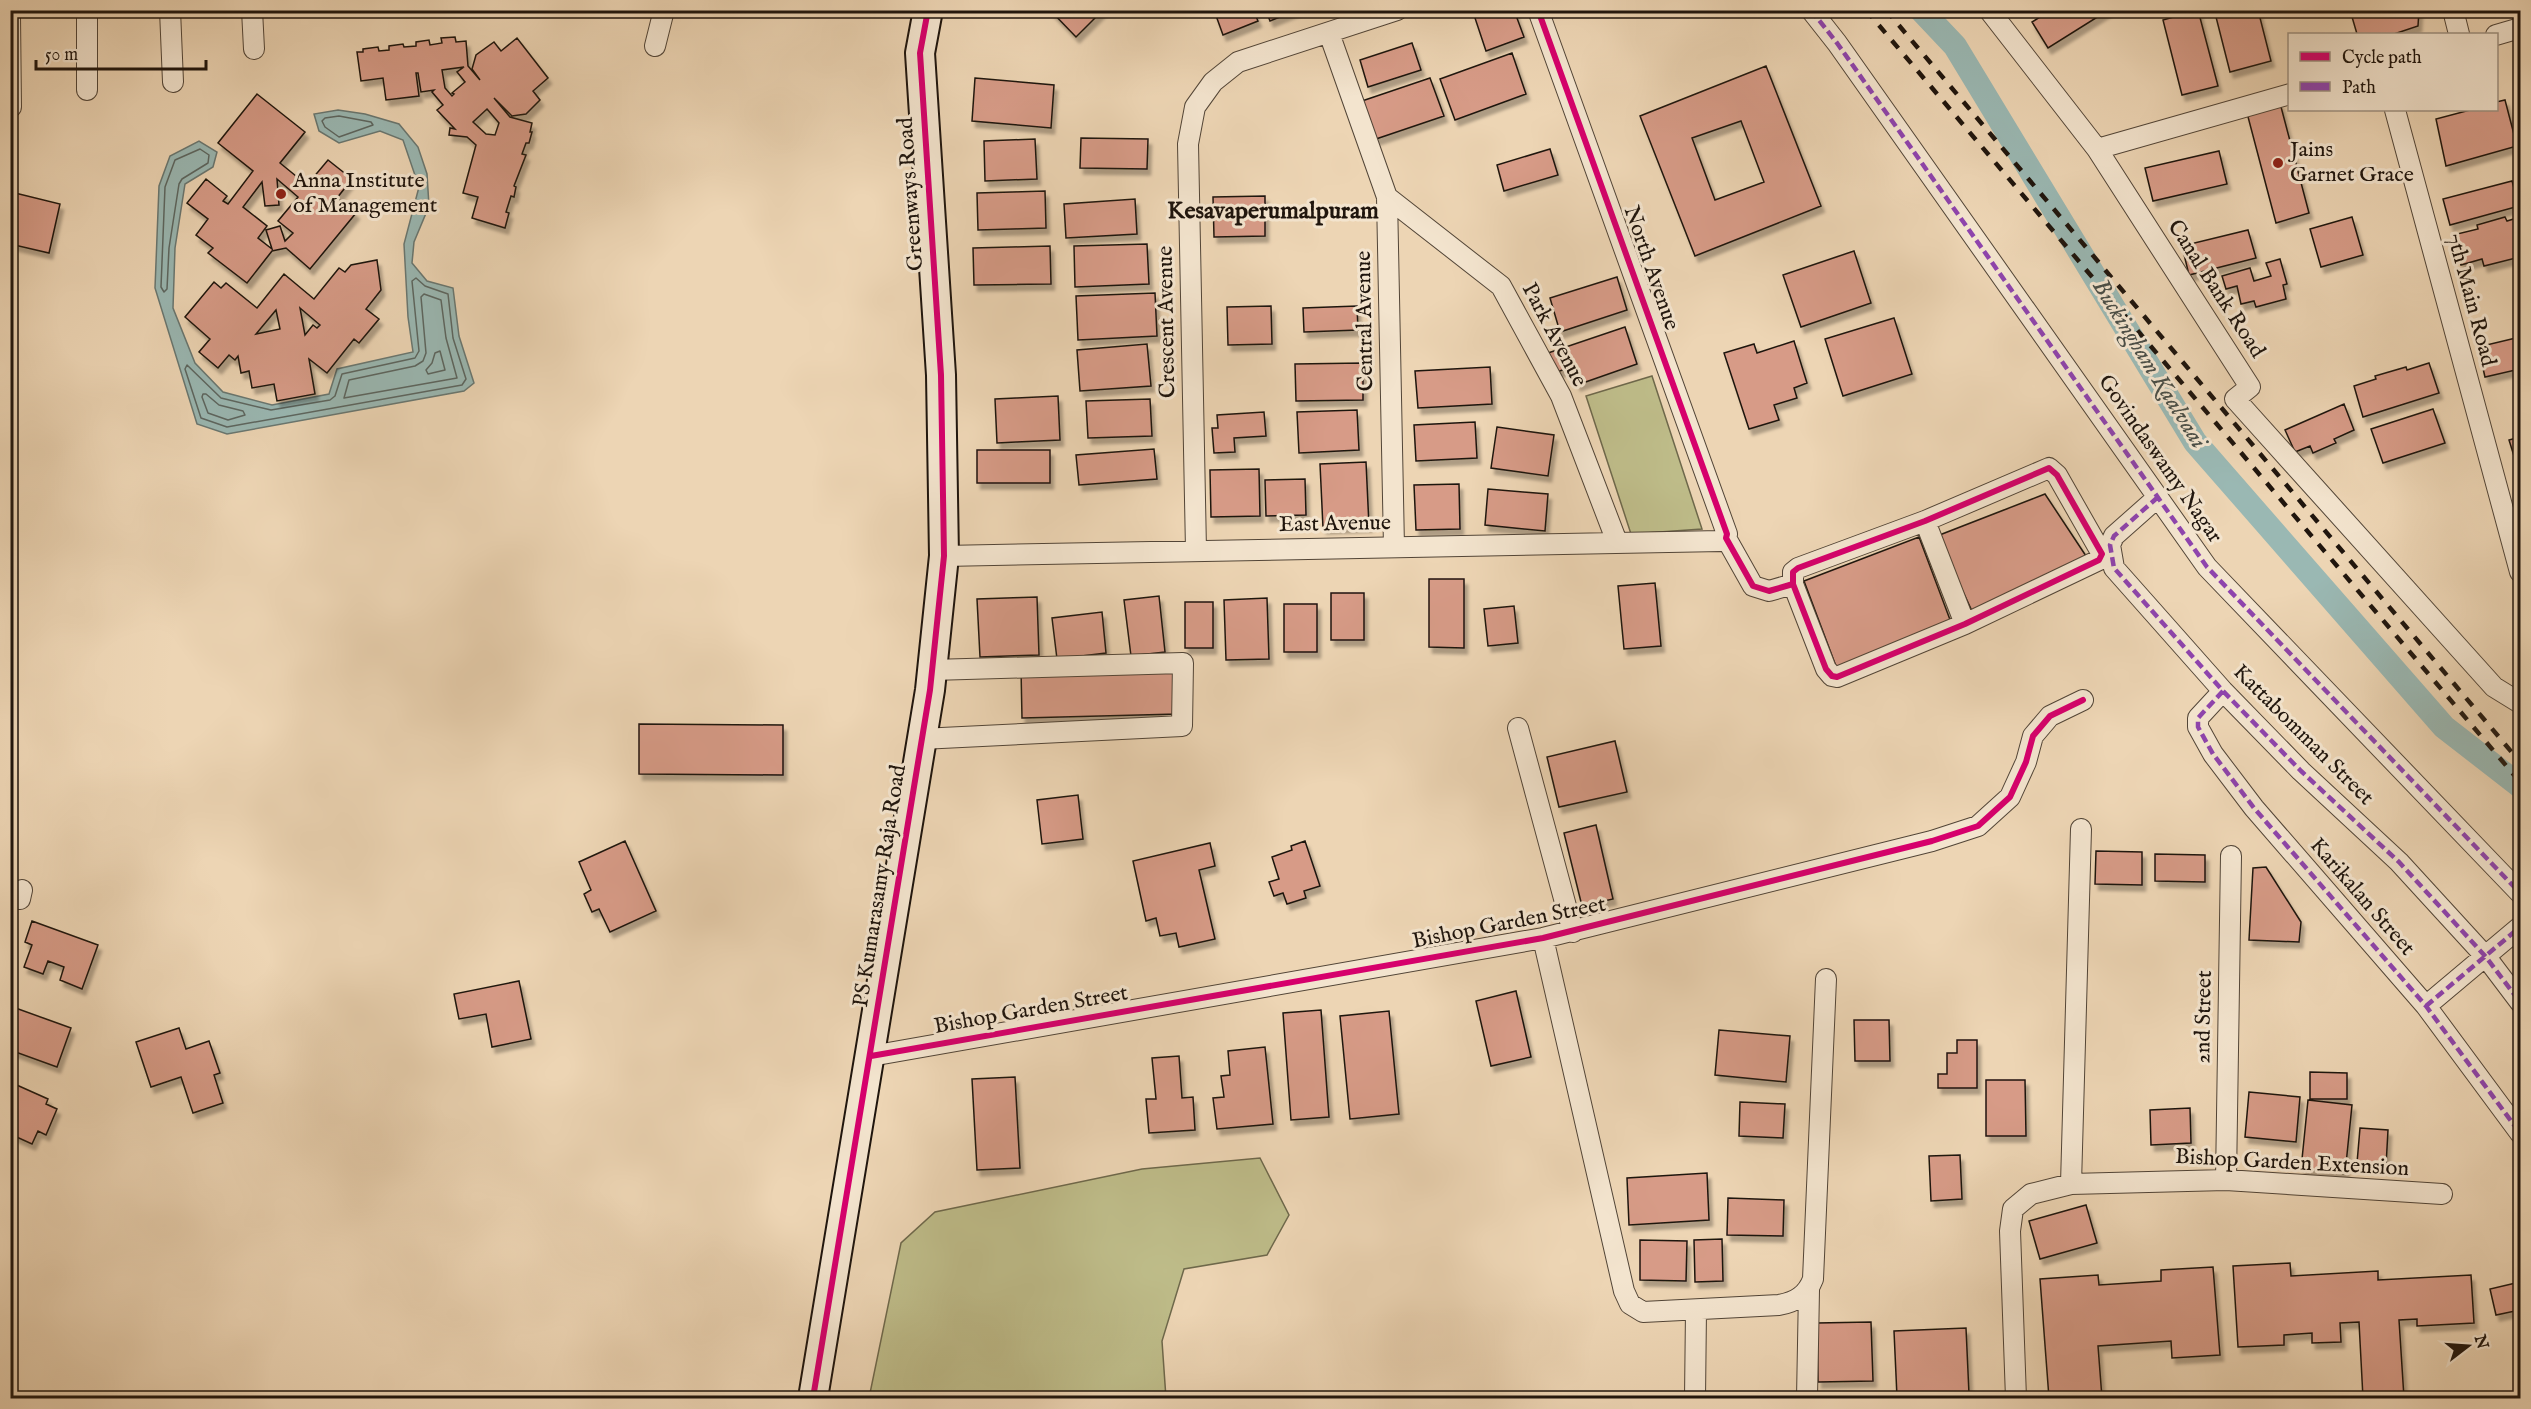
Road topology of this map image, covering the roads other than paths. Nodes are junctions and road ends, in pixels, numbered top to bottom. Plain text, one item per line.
1 (87, 10) edge
2 (170, 10) edge
3 (252, 10) edge
4 (664, 10) edge
5 (928, 10) edge
6 (1396, 10) edge
7 (1538, 10) edge
8 (1811, 10) edge
9 (1989, 10) edge
10 (2453, 10) edge
11 (10, 16) edge
12 (2520, 28) edge
13 (1329, 33) junction
14 (2459, 33) edge
15 (2498, 34) edge
16 (655, 46) dead end
17 (254, 49) dead end
18 (173, 82) dead end
19 (87, 90) dead end
20 (2288, 94) edge
21 (11, 107) edge
22 (2395, 111) edge
23 (2097, 149) junction
24 (1387, 197) junction
25 (941, 375) joint
26 (2158, 497) junction
27 (1925, 521) junction
28 (1726, 538) junction
29 (1617, 542) junction
30 (1394, 547) junction
31 (1196, 550) junction
32 (944, 556) junction
33 (2520, 572) edge
34 (1793, 584) junction
35 (1965, 624) junction
36 (932, 670) junction
37 (2223, 691) junction
38 (2083, 700) dead end
39 (2520, 703) edge
40 (1518, 728) dead end
41 (921, 739) junction
42 (2081, 829) dead end
43 (2231, 855) dead end
44 (2520, 893) edge
45 (2520, 927) edge
46 (1573, 932) junction
47 (1543, 938) junction
48 (2486, 957) junction
49 (1826, 979) dead end
50 (2520, 1002) edge
51 (2426, 1006) junction
52 (871, 1056) junction
53 (2520, 1133) edge
54 (2226, 1180) junction
55 (2071, 1184) junction
56 (2442, 1194) dead end
57 (1809, 1290) junction
58 (1696, 1310) junction
59 (813, 1398) edge
60 (1695, 1398) edge
61 (1807, 1398) edge
62 (2016, 1398) edge

1 - 19 street
2 - 18 street
3 - 17 street
4 - 16 street
5 - 25 street, Greenways Road
6 - 13 street, Crescent Avenue
7 - 28 street, North Avenue
8 - 26 street, Govindaswamy Nagar
9 - 23 street, Canal Bank Road
10 - 14 street
11 - 21 street
12 - 15 street
13 - 24 street, Central Avenue
13 - 31 street, Crescent Avenue
20 - 23 street
22 - 33 street, 7th Main Road
23 - 39 street, Canal Bank Road
24 - 29 street, Park Avenue
24 - 30 street, Central Avenue
25 - 32 street, PS Kumarasamy Raja Road
26 - 37 street, Kattabomman Street
26 - 44 street, Govindaswamy Nagar
27 - 34 street
27 - 35 street
27 - 35 street
28 - 29 street, East Avenue
28 - 34 street, North Avenue
29 - 30 street, East Avenue
30 - 31 street, East Avenue
31 - 32 street, East Avenue
32 - 36 street, PS Kumarasamy Raja Road
34 - 35 street
36 - 41 street, PS Kumarasamy Raja Road
36 - 41 street
37 - 48 street, Kattabomman Street
37 - 51 street, Karikalan Street
38 - 46 street, Bishop Garden Street
40 - 46 street
41 - 52 street, PS Kumarasamy Raja Road
42 - 55 street
43 - 54 street, 2nd Street
45 - 48 street
46 - 47 street, Bishop Garden Street
47 - 52 street, Bishop Garden Street
47 - 58 street
48 - 50 street, Kattabomman Street
48 - 51 street
49 - 57 street
51 - 53 street, Karikalan Street
52 - 59 street, PS Kumarasamy Raja Road
54 - 55 street, Bishop Garden Extension
54 - 56 street, Bishop Garden Extension
55 - 62 street, Bishop Garden Extension
57 - 58 street
57 - 61 street
58 - 60 street

